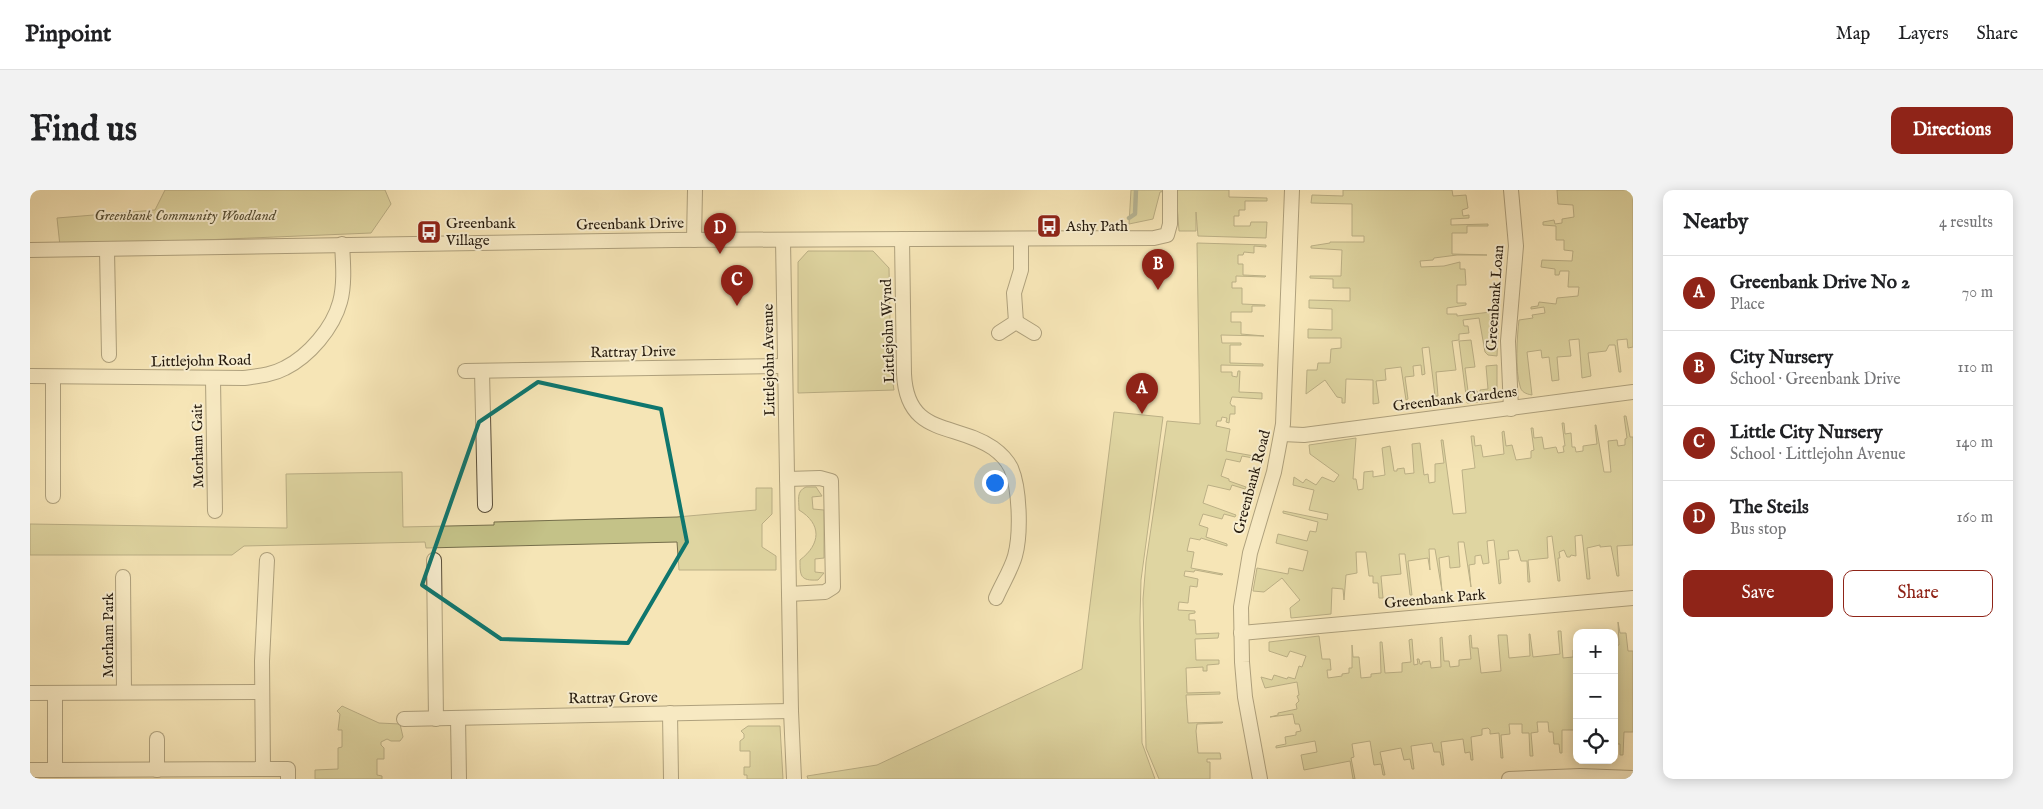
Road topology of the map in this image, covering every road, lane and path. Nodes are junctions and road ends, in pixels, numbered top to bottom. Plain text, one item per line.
1 (1170, 190) edge
2 (1292, 190) edge
3 (1511, 190) edge
4 (695, 195) edge
5 (902, 239) junction
6 (1021, 239) junction
7 (694, 240) junction
8 (783, 240) junction
9 (342, 244) junction
10 (30, 250) edge
11 (107, 250) junction
12 (1016, 322) junction
13 (999, 333) dead end
14 (1034, 333) dead end
15 (109, 355) dead end
16 (785, 366) junction
17 (465, 371) dead end
18 (482, 371) junction
19 (30, 376) edge
20 (53, 377) junction
21 (213, 379) junction
22 (1633, 392) edge
23 (1511, 409) junction
24 (1282, 434) junction
25 (787, 479) junction
26 (53, 496) dead end
27 (485, 505) dead end
28 (216, 512) dead end
29 (267, 560) dead end
30 (434, 560) dead end
31 (124, 577) dead end
32 (789, 594) junction
33 (996, 598) dead end
34 (1633, 598) edge
35 (1241, 633) junction
36 (124, 692) junction
37 (262, 692) junction
38 (30, 693) edge
39 (55, 693) junction
40 (791, 711) junction
41 (670, 713) junction
42 (458, 718) junction
43 (404, 719) dead end
44 (436, 719) junction
45 (157, 738) dead end
46 (263, 769) junction
47 (30, 770) edge
48 (55, 770) junction
49 (157, 770) junction
50 (222, 774) edge
51 (95, 775) edge
52 (1633, 778) edge
53 (288, 779) edge
54 (460, 779) edge
55 (671, 779) edge
56 (794, 779) edge
57 (1260, 779) edge
58 (1509, 779) edge

1 - 6 street, Greenbank Drive
2 - 24 street, Greenbank Road
3 - 23 street, Greenbank Loan
4 - 7 street
5 - 6 street, Greenbank Drive
5 - 8 street, Greenbank Drive
5 - 33 street, Littlejohn Wynd
6 - 12 street
7 - 8 street, Greenbank Drive
7 - 9 street, Greenbank Drive
8 - 16 street, Littlejohn Avenue
9 - 11 street, Greenbank Drive
9 - 21 street, Littlejohn Road
10 - 11 street, Greenbank Drive
11 - 15 street
12 - 13 street
12 - 14 street
16 - 18 street, Rattray Drive
16 - 25 street, Littlejohn Avenue
17 - 18 street, Rattray Drive
18 - 27 street
19 - 20 street, Littlejohn Road
20 - 21 street, Littlejohn Road
20 - 26 street
21 - 28 street, Morham Gait
22 - 23 street, Greenbank Gardens
23 - 24 street, Greenbank Gardens
24 - 35 street, Greenbank Road
25 - 32 street, Littlejohn Avenue
25 - 32 street
29 - 37 street
30 - 44 street
31 - 36 street, Morham Park
32 - 40 street, Littlejohn Avenue
34 - 35 street, Greenbank Park
35 - 57 street, Greenbank Road
36 - 37 street
36 - 39 street
37 - 46 street
38 - 39 street
39 - 48 street
40 - 41 street, Rattray Grove
40 - 56 street, Littlejohn Avenue
41 - 42 street, Rattray Grove
41 - 55 street
42 - 44 street, Rattray Grove
42 - 54 street
43 - 44 street, Rattray Grove
45 - 49 street
46 - 50 street
46 - 53 street
47 - 48 street
48 - 51 street
49 - 50 street
49 - 51 street
52 - 58 street

